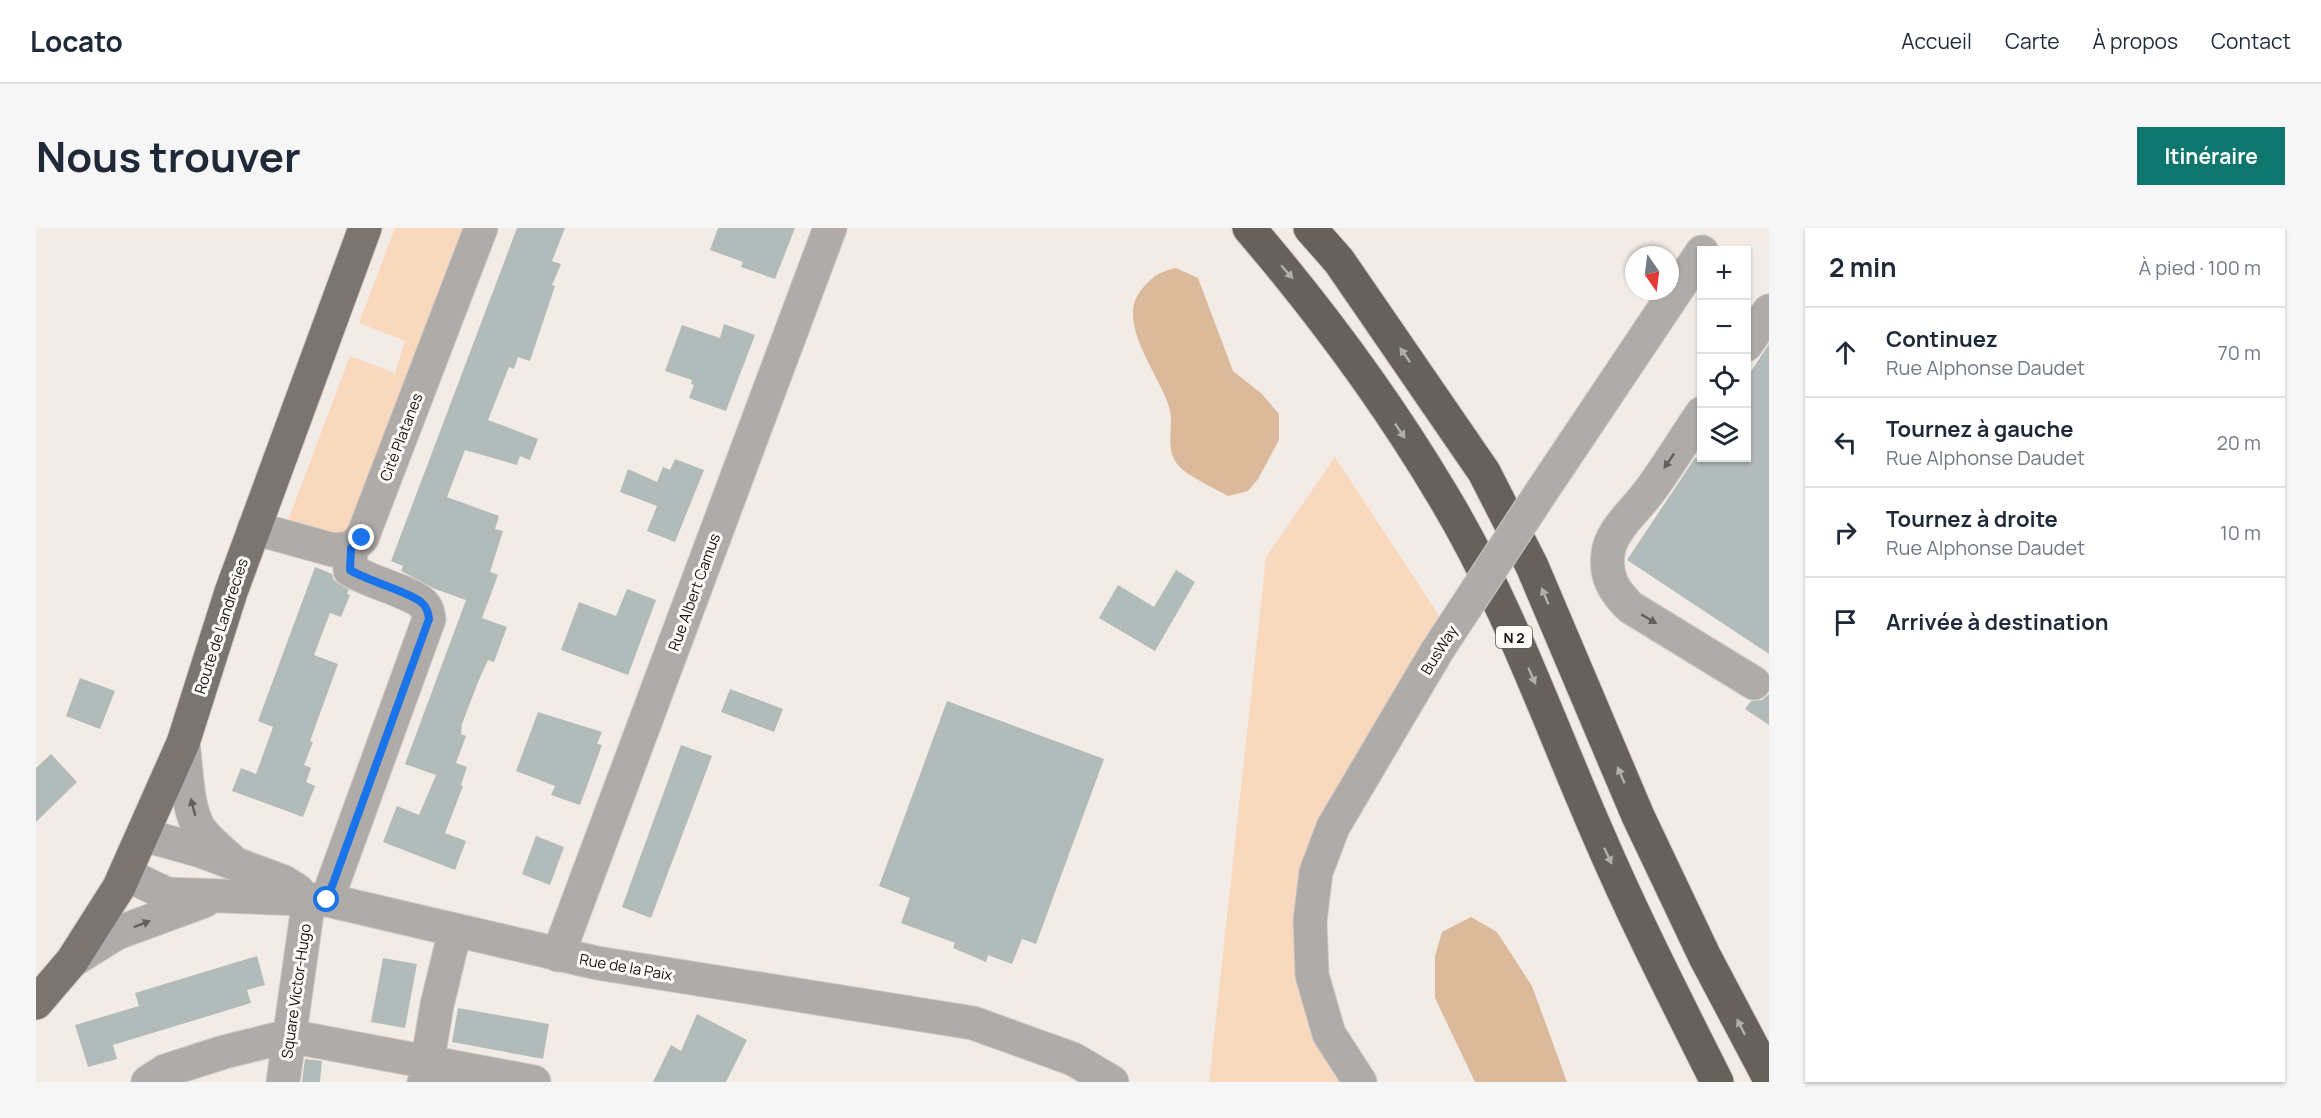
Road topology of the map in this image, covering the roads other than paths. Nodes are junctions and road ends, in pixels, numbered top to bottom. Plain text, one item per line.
1 (365, 228) edge
2 (481, 228) edge
3 (830, 228) edge
4 (1249, 228) edge
5 (1310, 228) edge
6 (1717, 228) edge
7 (1705, 246) edge
8 (1697, 258) edge
9 (1769, 311) edge
10 (1751, 338) edge
11 (1697, 419) edge
12 (1648, 493) junction
13 (254, 528) junction
14 (351, 548) junction
15 (1627, 560) dead end
16 (1754, 683) dead end
17 (183, 743) junction
18 (144, 835) junction
19 (240, 868) junction
20 (125, 874) junction
21 (213, 897) junction
22 (318, 900) junction
23 (455, 931) junction
24 (558, 955) junction
25 (72, 961) junction
26 (36, 1003) edge
27 (290, 1036) junction
28 (426, 1072) edge
29 (1769, 1078) edge
30 (148, 1082) edge
31 (284, 1082) edge
32 (534, 1082) edge
33 (1112, 1082) edge
34 (1360, 1082) edge
35 (1717, 1082) edge

1 - 13 main road, Route de Landrecies
2 - 14 street, Cité Platanes
3 - 24 street, Rue Albert Camus
4 -> 35 highway, N 2
29 -> 5 highway
6 - 7 street, BusWay
8 - 34 street, BusWay, bridge
9 - 10 street
11 -> 12 street
12 - 15 street
12 -> 16 street
13 - 14 street
13 - 17 main road, Route de Landrecies
14 - 22 street, Square Victor-Hugo
17 - 18 main road, Route de Landrecies
19 -> 17 street
18 - 19 street, Rue de la Paix
18 - 20 main road, Route de Landrecies
19 - 22 street, Rue de la Paix
20 - 21 street
20 - 25 main road, Route de Landrecies
21 - 22 street
25 -> 21 street
22 - 23 street, Rue de la Paix
22 - 27 street, Square Victor-Hugo
23 - 24 street, Rue de la Paix
23 - 28 street
24 - 33 street, Rue de la Paix
25 - 26 main road, Route de Landrecies
27 - 28 street
27 - 30 street
27 - 31 street, Square Victor-Hugo
28 - 32 street

